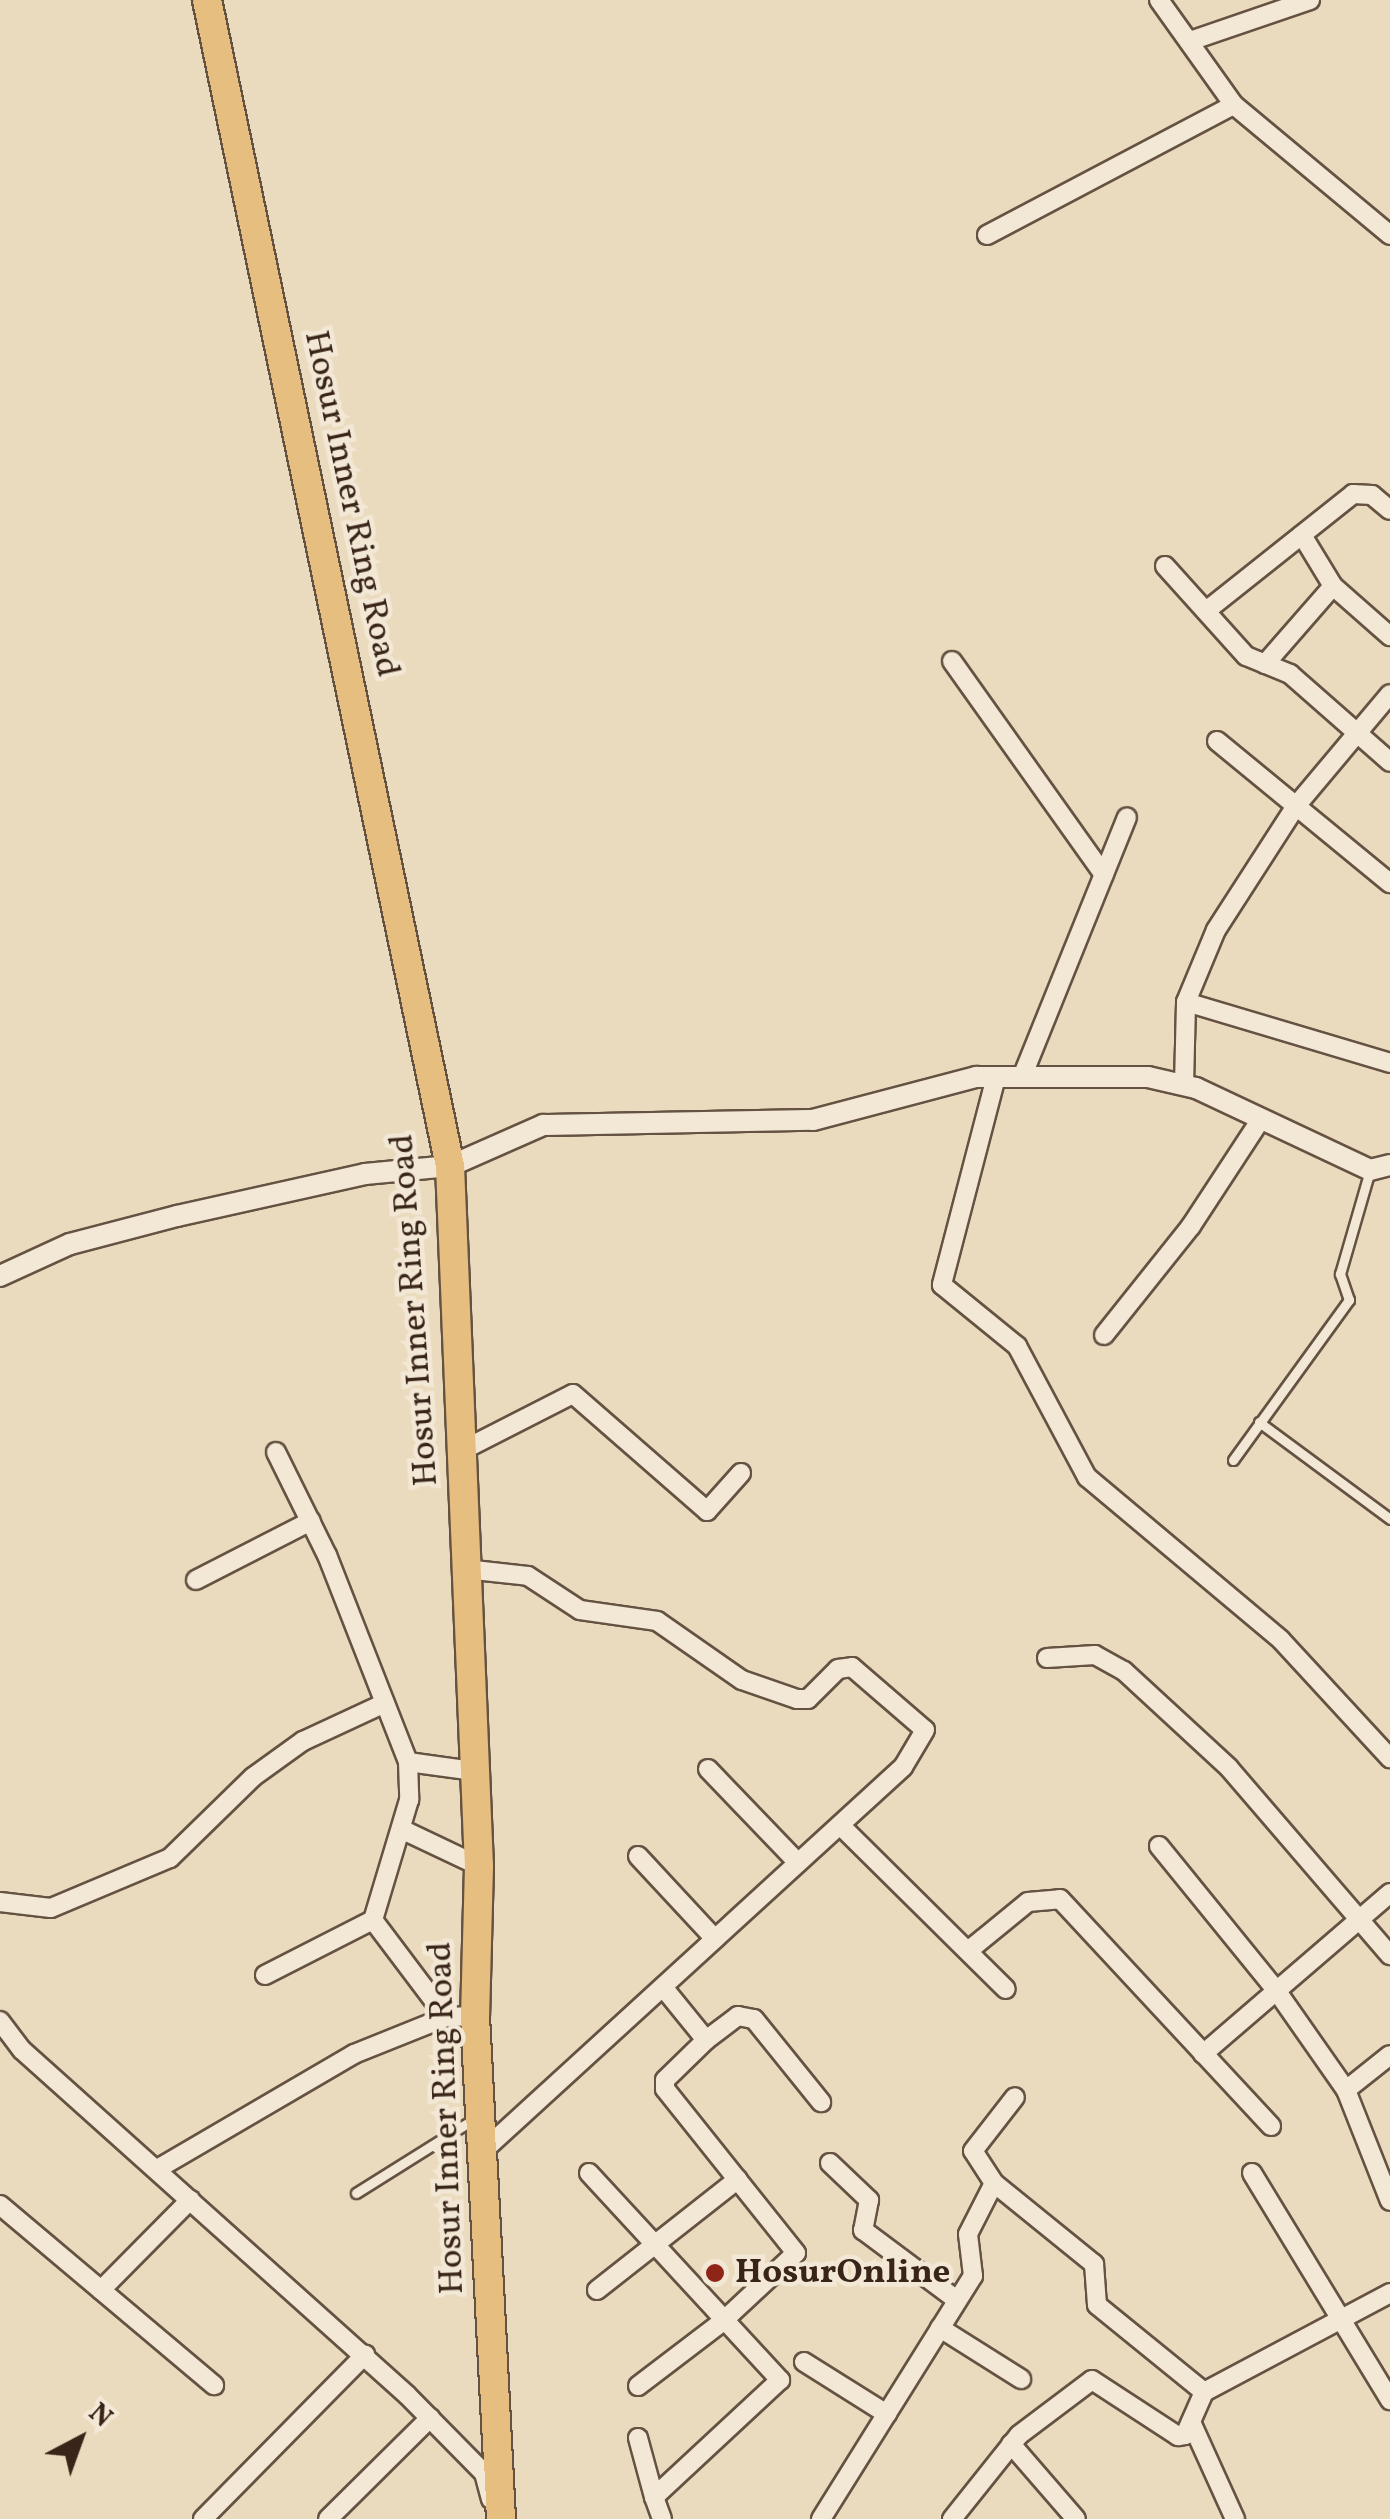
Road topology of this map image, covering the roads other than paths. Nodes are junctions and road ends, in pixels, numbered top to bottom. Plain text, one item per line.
1 (206, 0) edge
2 (1159, 0) edge
3 (1310, 0) edge
4 (1190, 41) junction
5 (1234, 105) junction
6 (986, 235) dead end
7 (1390, 235) edge
8 (1390, 510) edge
9 (1302, 535) junction
10 (1165, 566) dead end
11 (1333, 586) junction
12 (1206, 611) junction
13 (1390, 636) edge
14 (952, 661) dead end
15 (1265, 664) junction
16 (1390, 694) edge
17 (1357, 733) junction
18 (1217, 741) dead end
19 (1390, 762) edge
20 (1296, 806) junction
21 (1127, 816) dead end
22 (1104, 875) junction
23 (1390, 883) edge
24 (1186, 1002) junction
25 (1390, 1063) edge
26 (996, 1077) junction
27 (1022, 1077) junction
28 (1184, 1085) junction
29 (1261, 1119) junction
30 (450, 1166) junction
31 (1380, 1168) edge
32 (0, 1276) edge
33 (1104, 1335) dead end
34 (1259, 1422) junction
35 (465, 1449) junction
36 (276, 1452) dead end
37 (1233, 1460) dead end
38 (741, 1474) dead end
39 (1390, 1520) edge
40 (311, 1521) junction
41 (464, 1569) junction
42 (196, 1580) dead end
43 (1047, 1658) dead end
44 (386, 1704) junction
45 (1390, 1758) edge
46 (408, 1762) junction
47 (708, 1769) dead end
48 (474, 1771) junction
49 (840, 1824) junction
50 (402, 1829) junction
51 (1159, 1846) dead end
52 (638, 1856) dead end
53 (798, 1863) junction
54 (479, 1866) junction
55 (1390, 1893) edge
56 (0, 1902) edge
57 (1360, 1916) junction
58 (373, 1920) junction
59 (715, 1939) junction
60 (968, 1952) junction
61 (1390, 1954) edge
62 (265, 1975) dead end
63 (662, 1987) junction
64 (1006, 1989) dead end
65 (1276, 1990) junction
66 (475, 2016) junction
67 (446, 2017) junction
68 (0, 2022) edge
69 (706, 2040) junction
70 (1203, 2054) junction
71 (1390, 2055) edge
72 (1346, 2090) junction
73 (1015, 2097) dead end
74 (821, 2102) dead end
75 (481, 2115) junction
76 (1271, 2126) dead end
77 (483, 2151) junction
78 (830, 2162) dead end
79 (159, 2168) junction
80 (1252, 2172) dead end
81 (588, 2173) dead end
82 (738, 2180) junction
83 (994, 2183) junction
84 (356, 2193) dead end
85 (190, 2200) junction
86 (1390, 2201) edge
87 (0, 2205) edge
88 (654, 2247) junction
89 (101, 2290) junction
90 (597, 2290) dead end
91 (1390, 2293) edge
92 (958, 2300) junction
93 (1338, 2318) junction
94 (722, 2322) junction
95 (940, 2328) junction
96 (365, 2355) junction
97 (804, 2362) dead end
98 (1020, 2379) dead end
99 (214, 2385) dead end
100 (638, 2386) dead end
101 (1204, 2392) junction
102 (1390, 2400) edge
103 (886, 2414) junction
104 (430, 2418) junction
105 (1190, 2422) junction
106 (638, 2438) dead end
107 (1011, 2444) junction
108 (654, 2497) junction
109 (501, 2517) edge
110 (203, 2519) edge
111 (328, 2519) edge
112 (662, 2519) edge
113 (821, 2519) edge
114 (952, 2519) edge
115 (1076, 2519) edge
116 (1235, 2519) edge

1 - 30 main road, Hosur Inner Ring Road
2 - 4 street
3 - 4 street
4 - 5 street
5 - 6 street
5 - 7 street
8 - 9 street
9 - 11 street
9 - 12 street
10 - 12 street
11 - 13 street
11 - 15 street
12 - 15 street
14 - 22 street
15 - 17 street
16 - 17 street
17 - 19 street
17 - 20 street
18 - 20 street
20 - 23 street
20 - 24 street
21 - 22 street
22 - 27 street
24 - 25 street
24 - 28 street
26 - 27 street
26 - 30 street
26 - 45 street
27 - 28 street
28 - 29 street
29 - 31 street
29 - 33 street
30 - 32 street
30 - 35 main road, Hosur Inner Ring Road
31 - 34 lane
34 - 37 lane
34 - 39 lane
35 - 38 street
35 - 41 main road, Hosur Inner Ring Road
36 - 40 street
40 - 42 street
40 - 44 street
41 - 48 main road, Hosur Inner Ring Road
41 - 49 street
43 - 57 street
44 - 46 street
44 - 56 street
46 - 48 street
46 - 50 street
47 - 53 street
48 - 54 main road, Hosur Inner Ring Road
49 - 53 street
49 - 60 street
50 - 54 street
50 - 58 street
51 - 65 street
52 - 59 street
53 - 59 street
54 - 66 main road, Hosur Inner Ring Road
55 - 57 street
57 - 61 street
57 - 65 street
58 - 62 street
58 - 67 street
59 - 63 street
60 - 64 street
60 - 70 street
63 - 69 street
63 - 77 street
65 - 70 street
65 - 72 street
66 - 67 street
66 - 75 main road, Hosur Inner Ring Road
67 - 79 street
68 - 79 street
69 - 74 street
69 - 82 street
70 - 76 street
71 - 72 street
72 - 86 street
73 - 83 street
75 - 77 main road, Hosur Inner Ring Road
75 - 84 lane
77 - 109 main road, Hosur Inner Ring Road
78 - 92 street
79 - 85 street
80 - 93 street
81 - 88 street
82 - 88 street
82 - 94 street
83 - 92 street
83 - 101 street
85 - 89 street
85 - 96 street
87 - 89 street
88 - 90 street
88 - 94 street
89 - 99 street
91 - 93 street
92 - 95 street
93 - 101 street
93 - 102 street
94 - 100 street
94 - 108 street
95 - 98 street
95 - 103 street
96 - 104 street
96 - 110 street
97 - 103 street
101 - 105 street
103 - 113 street
104 - 109 street
104 - 111 street
105 - 107 street
105 - 116 street
106 - 108 street
107 - 114 street
107 - 115 street
108 - 112 street

